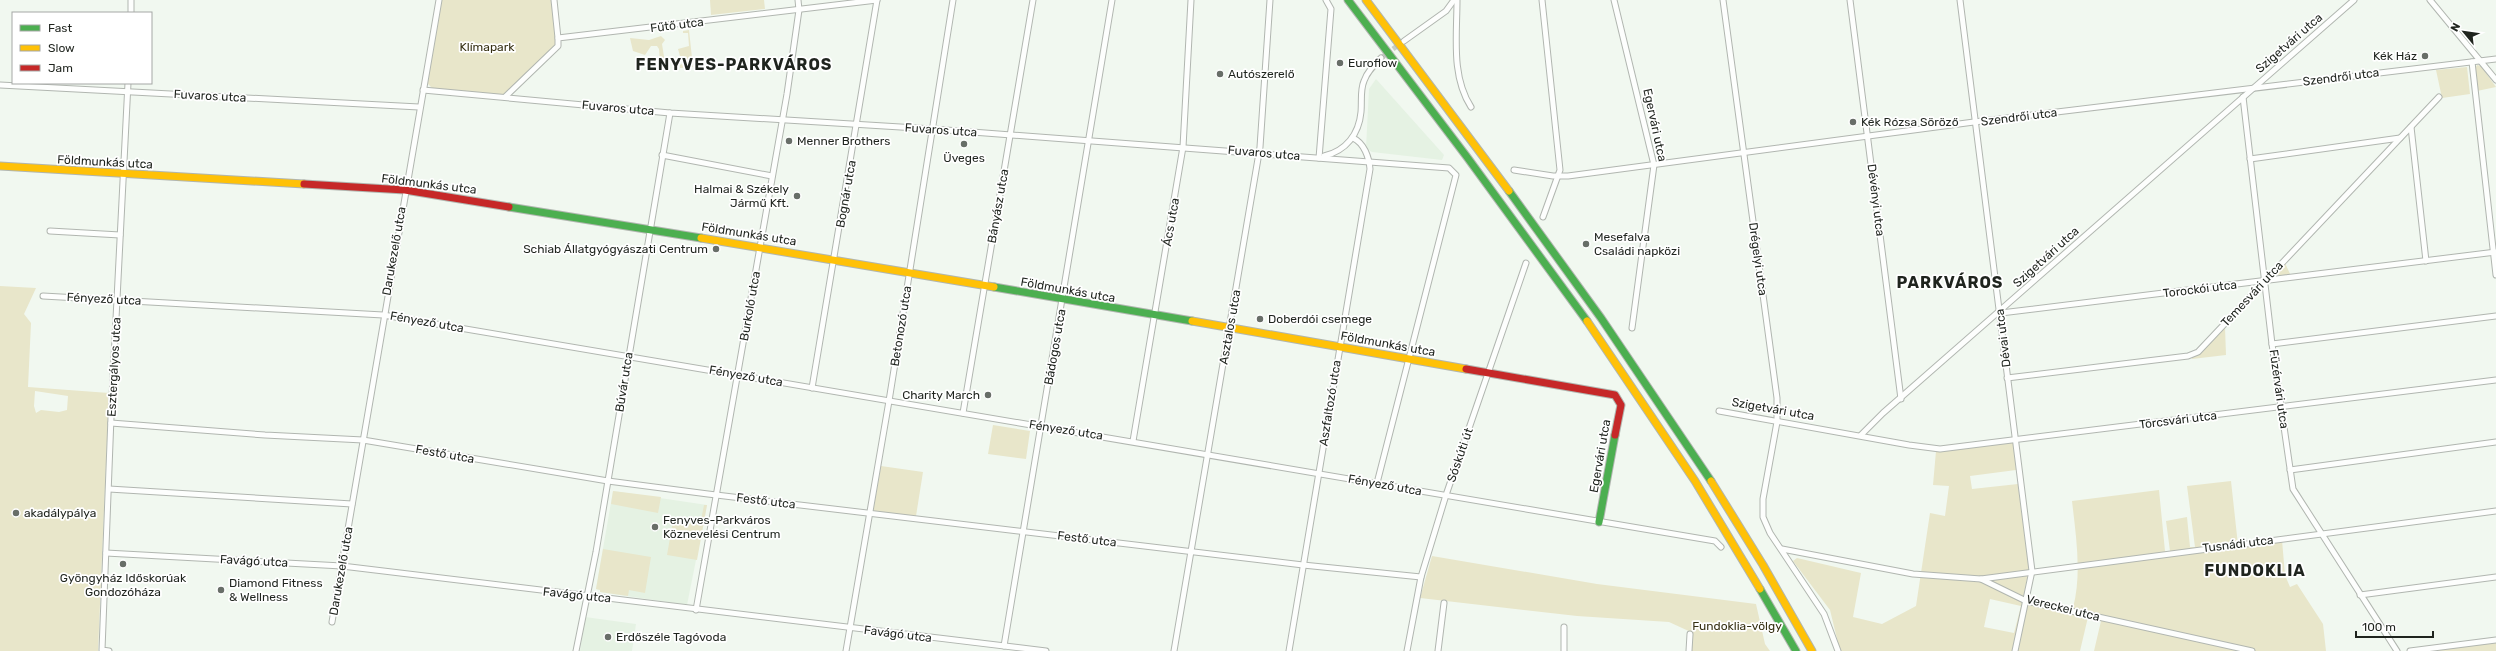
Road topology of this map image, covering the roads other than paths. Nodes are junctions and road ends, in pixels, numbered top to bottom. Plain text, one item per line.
1 (132, 0) edge
2 (439, 0) edge
3 (554, 0) edge
4 (798, 0) edge
5 (877, 0) edge
6 (953, 0) edge
7 (1033, 0) edge
8 (1112, 0) edge
9 (1191, 0) edge
10 (1270, 0) edge
11 (1348, 0) edge
12 (1366, 0) edge
13 (1456, 0) edge
14 (1542, 0) edge
15 (1614, 0) edge
16 (1723, 0) edge
17 (1850, 0) edge
18 (1960, 0) edge
19 (2354, 0) edge
20 (2430, 0) edge
21 (1328, 2) edge
22 (799, 10) junction
23 (131, 12) edge
24 (558, 38) junction
25 (1404, 41) tunnel mouth
26 (1381, 58) tunnel mouth
27 (2480, 59) junction
28 (2496, 59) edge
29 (2472, 62) junction
30 (2496, 80) edge
31 (128, 84) edge
32 (0, 85) edge
33 (2253, 88) junction
34 (423, 90) junction
35 (128, 91) junction
36 (505, 97) junction
37 (2243, 97) junction
38 (2439, 97) dead end
39 (419, 107) junction
40 (1471, 107) dead end
41 (670, 113) junction
42 (782, 119) junction
43 (1974, 122) junction
44 (858, 123) junction
45 (2410, 127) junction
46 (933, 129) junction
47 (1011, 135) junction
48 (1354, 138) junction
49 (1866, 138) junction
50 (2400, 138) junction
51 (1090, 141) junction
52 (1183, 147) junction
53 (1259, 152) junction
54 (1743, 154) junction
55 (662, 155) junction
56 (1320, 158) junction
57 (2250, 159) junction
58 (1369, 160) junction
59 (1654, 165) junction
60 (0, 166) edge
61 (1514, 170) dead end
62 (124, 174) junction
63 (1559, 175) junction
64 (772, 176) junction
65 (405, 190) junction
66 (1543, 217) dead end
67 (650, 230) junction
68 (50, 231) dead end
69 (120, 235) junction
70 (760, 247) junction
71 (2494, 252) edge
72 (834, 259) junction
73 (2426, 261) junction
74 (1526, 263) dead end
75 (909, 272) junction
76 (2496, 275) edge
77 (2265, 281) junction
78 (984, 286) junction
79 (42, 296) dead end
80 (117, 300) junction
81 (1063, 300) junction
82 (2000, 313) junction
83 (383, 315) junction
84 (1155, 315) junction
85 (2496, 316) edge
86 (1230, 328) junction
87 (1632, 328) dead end
88 (2272, 344) junction
89 (1340, 347) junction
90 (628, 356) junction
91 (1410, 358) junction
92 (1489, 372) junction
93 (738, 374) junction
94 (2008, 378) junction
95 (2496, 380) edge
96 (812, 388) junction
97 (1901, 399) junction
98 (889, 401) junction
99 (2281, 408) junction
100 (1719, 410) dead end
101 (963, 413) junction
102 (1777, 422) junction
103 (111, 423) junction
104 (1042, 427) junction
105 (1861, 435) junction
106 (363, 440) junction
107 (2015, 440) junction
108 (1133, 441) junction
109 (2496, 442) edge
110 (1208, 454) junction
111 (2290, 470) junction
112 (1318, 474) junction
113 (608, 481) junction
114 (1377, 483) junction
115 (109, 489) junction
116 (1446, 495) junction
117 (717, 496) junction
118 (352, 504) junction
119 (2496, 511) edge
120 (870, 514) junction
121 (1599, 522) junction
122 (1023, 531) junction
123 (2320, 533) junction
124 (1721, 547) dead end
125 (1782, 549) junction
126 (1193, 551) junction
127 (106, 553) junction
128 (1303, 565) junction
129 (342, 566) junction
130 (2032, 571) junction
131 (1421, 577) junction
132 (2496, 577) edge
133 (1981, 579) junction
134 (2360, 595) junction
135 (587, 596) junction
136 (2026, 601) junction
137 (1444, 603) dead end
138 (696, 610) junction
139 (332, 622) dead end
140 (1564, 627) dead end
141 (850, 628) junction
142 (1690, 634) dead end
143 (2496, 640) edge
144 (1004, 646) junction
145 (102, 650) edge
146 (109, 651) edge
147 (576, 651) edge
148 (846, 651) edge
149 (1046, 651) edge
150 (1174, 651) edge
151 (1289, 651) edge
152 (1407, 651) edge
153 (1438, 651) edge
154 (1564, 651) edge
155 (1689, 651) edge
156 (1796, 651) edge
157 (1812, 651) edge
158 (1838, 651) edge
159 (2015, 651) edge
160 (2252, 651) edge
161 (2397, 651) edge
162 (2410, 651) edge

1 - 23 street
2 - 34 street, Darukezelő utca
3 - 24 street
4 - 22 street, Burkoló utca
5 - 22 street, Fűtő utca
5 - 44 street, Bognár utca
6 - 46 street, Betonozó utca
7 - 47 street, Bányász utca
8 - 51 street, Bádogos utca
9 - 52 street, Ács utca
10 - 53 street, Asztalos utca
11 - 156 main road
12 - 157 main road
13 - 25 street
13 - 40 street
14 - 63 street
15 - 59 street, Egervári utca
16 - 54 street, Drégelyi utca
17 - 49 street, Dévényi utca
18 - 43 street, Dévai utca
19 - 33 street, Szigetvári utca
20 - 27 street
21 - 56 street
22 - 24 street, Fűtő utca
22 - 42 street, Burkoló utca
24 - 36 street
26 - 48 street
27 - 28 street
27 - 29 street, Szendrői utca
27 - 30 street
29 - 33 street, Szendrői utca
29 - 71 street
31 - 35 street, Esztergályos utca
32 - 35 street, Fuvaros utca
33 - 37 street, Szigetvári utca
33 - 43 street, Szendrői utca
34 - 36 street, Fuvaros utca
34 - 39 street, Darukezelő utca
35 - 39 street, Fuvaros utca
35 - 62 street, Esztergályos utca
36 - 41 street, Fuvaros utca
37 - 57 street, Füzérvári utca
37 - 82 street, Szigetvári utca
38 - 45 street, Temesvári utca
39 - 65 street, Darukezelő utca
41 - 42 street, Fuvaros utca
41 - 55 street, Búvár utca
42 - 44 street, Fuvaros utca
42 - 64 street, Burkoló utca
43 - 49 street, Szendrői utca
43 - 82 street, Dévai utca
44 - 46 street, Fuvaros utca
44 - 72 street, Bognár utca
45 - 50 street, Temesvári utca
45 - 73 street
46 - 47 street, Fuvaros utca
46 - 75 street, Betonozó utca
47 - 51 street, Fuvaros utca
47 - 78 street, Bányász utca
48 - 56 street
48 - 58 street
49 - 54 street, Szendrői utca
49 - 97 street, Dévényi utca
50 - 57 street
50 - 77 street, Temesvári utca
51 - 52 street, Fuvaros utca
51 - 81 street, Bádogos utca
52 - 53 street, Fuvaros utca
52 - 84 street, Ács utca
53 - 56 street, Fuvaros utca
53 - 86 street, Asztalos utca
54 - 59 street, Szendrői utca
54 - 102 street, Drégelyi utca
55 - 64 street
55 - 67 street, Búvár utca
56 - 58 street, Fuvaros utca
57 - 77 street, Füzérvári utca
58 - 89 street, Aszfaltozó utca
58 - 91 street, Fuvaros utca
59 - 63 street, Szendrői utca
59 - 87 street, Egervári utca
60 - 62 main road, Földmunkás utca
61 - 63 street
62 - 65 main road, Földmunkás utca
62 - 69 street, Esztergályos utca
63 - 66 street
64 - 70 street, Burkoló utca
65 - 67 main road, Földmunkás utca
65 - 83 street, Darukezelő utca
67 - 70 main road, Földmunkás utca
67 - 90 street, Búvár utca
68 - 69 street
69 - 80 street, Esztergályos utca
70 - 72 main road, Földmunkás utca
70 - 93 street, Burkoló utca
71 - 73 street, Torockói utca
71 - 76 street
72 - 75 main road, Földmunkás utca
72 - 96 street, Bognár utca
73 - 77 street, Torockói utca
74 - 92 street, Sóskúti út
75 - 78 main road, Földmunkás utca
75 - 98 street, Betonozó utca
77 - 82 street, Torockói utca
77 - 88 street, Füzérvári utca
77 - 94 street, Temesvári utca
78 - 81 main road, Földmunkás utca
78 - 101 street, Bányász utca
79 - 80 street, Fényező utca
80 - 83 street, Fényező utca
80 - 103 street, Esztergályos utca
81 - 84 main road, Földmunkás utca
81 - 104 street, Bádogos utca
82 - 94 street, Dévai utca
82 - 97 street, Szigetvári utca
83 - 90 street, Fényező utca
83 - 106 street, Darukezelő utca
84 - 86 main road, Földmunkás utca
84 - 108 street, Ács utca
85 - 88 street
86 - 89 main road, Földmunkás utca
86 - 110 street, Asztalos utca
88 - 99 street, Füzérvári utca
89 - 91 main road, Földmunkás utca
89 - 112 street, Aszfaltozó utca
90 - 93 street, Fényező utca
90 - 113 street, Búvár utca
91 - 92 main road, Földmunkás utca
91 - 114 street
92 - 116 street, Sóskúti út
92 - 121 main road, Egervári utca
93 - 96 street, Fényező utca
93 - 117 street, Burkoló utca
94 - 107 street, Dévai utca
95 - 99 street, Törcsvári utca
96 - 98 street, Fényező utca
97 - 105 street, Szigetvári utca
98 - 101 street, Fényező utca
98 - 120 street, Betonozó utca
99 - 107 street, Törcsvári utca
99 - 111 street, Füzérvári utca
100 - 102 street, Szigetvári utca
101 - 104 street, Fényező utca
102 - 105 street, Szigetvári utca
102 - 125 street, Drégelyi utca
103 - 106 street, Festő utca
103 - 115 street, Esztergályos utca
104 - 108 street, Fényező utca
104 - 122 street, Bádogos utca
105 - 107 street, Törcsvári utca
106 - 113 street, Festő utca
106 - 118 street, Darukezelő utca
107 - 130 street, Dévai utca
108 - 110 street, Fényező utca
109 - 111 street
110 - 112 street, Fényező utca
110 - 126 street, Asztalos utca
111 - 123 street, Füzérvári utca
112 - 114 street, Fényező utca
112 - 128 street, Aszfaltozó utca
113 - 117 street, Festő utca
113 - 135 street, Búvár utca
114 - 116 street, Fényező utca
115 - 118 street
115 - 127 street, Esztergályos utca
116 - 121 street
116 - 131 street, Sóskúti út
117 - 120 street, Festő utca
117 - 138 street, Burkoló utca
118 - 129 street, Darukezelő utca
119 - 123 street, Tusnádi utca
120 - 122 street, Festő utca
120 - 141 street, Betonozó utca
121 - 124 street
122 - 126 street, Festő utca
122 - 144 street, Bádogos utca
123 - 130 street, Tusnádi utca
123 - 134 street, Füzérvári utca
125 - 133 street, Vereckei utca
125 - 158 street
126 - 128 street, Festő utca
126 - 150 street, Asztalos utca
127 - 129 street, Favágó utca
127 - 145 street, Esztergályos utca
128 - 131 street, Festő utca
128 - 151 street, Aszfaltozó utca
129 - 135 street, Favágó utca
129 - 139 street, Darukezelő utca
130 - 133 street, Tusnádi utca
130 - 136 street, Dévai utca
131 - 152 street, Sóskúti út
132 - 134 street
133 - 136 street, Vereckei utca
134 - 161 street, Füzérvári utca
135 - 138 street, Favágó utca
135 - 147 street, Búvár utca
136 - 159 street, Dévai utca
136 - 160 street, Vereckei utca
137 - 153 street
138 - 141 street, Favágó utca
140 - 154 street
141 - 144 street, Favágó utca
141 - 148 street, Betonozó utca
142 - 155 street
143 - 162 street
144 - 149 street, Favágó utca
145 - 146 street

